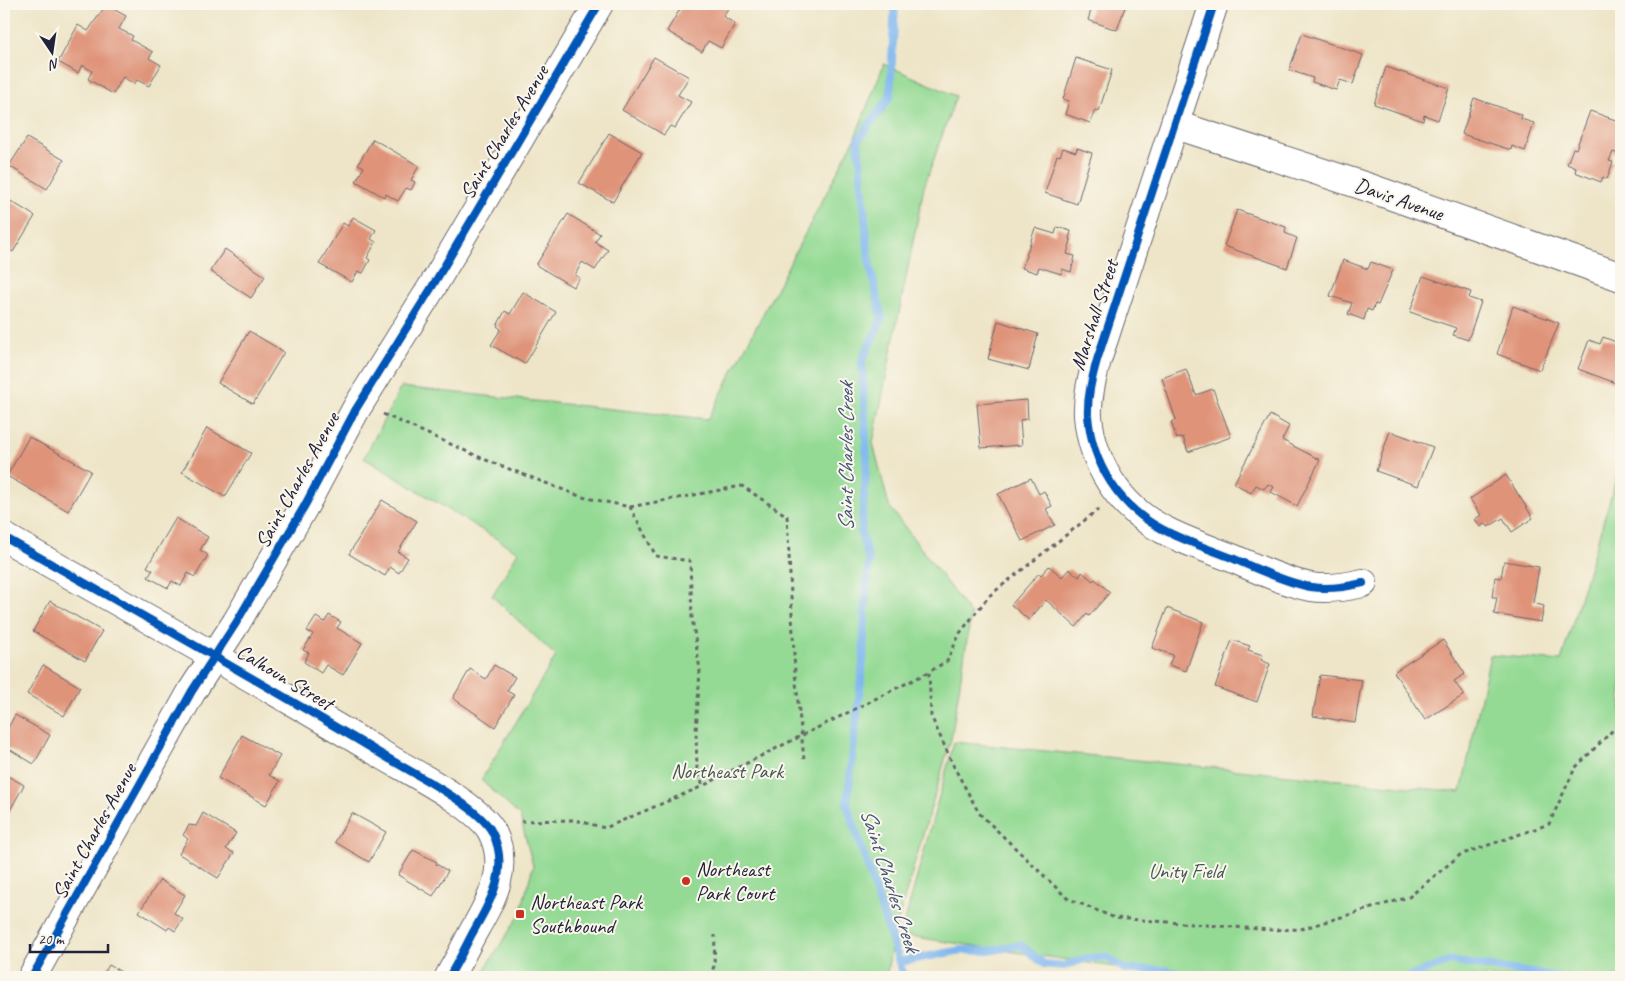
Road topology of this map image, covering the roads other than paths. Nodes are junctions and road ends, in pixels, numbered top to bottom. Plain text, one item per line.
1 (600, 4) edge
2 (1214, 4) edge
3 (1176, 125) junction
4 (1621, 276) edge
5 (4, 537) edge
6 (1363, 583) dead end
7 (215, 656) junction
8 (32, 977) edge
9 (449, 977) edge

1 - 7 street, Saint Charles Avenue
2 - 3 street, Marshall Street
3 - 4 street, Davis Avenue
3 - 6 street, Marshall Street
5 - 7 street, Calhoun Street
7 - 8 street, Saint Charles Avenue
7 - 9 street, Calhoun Street

